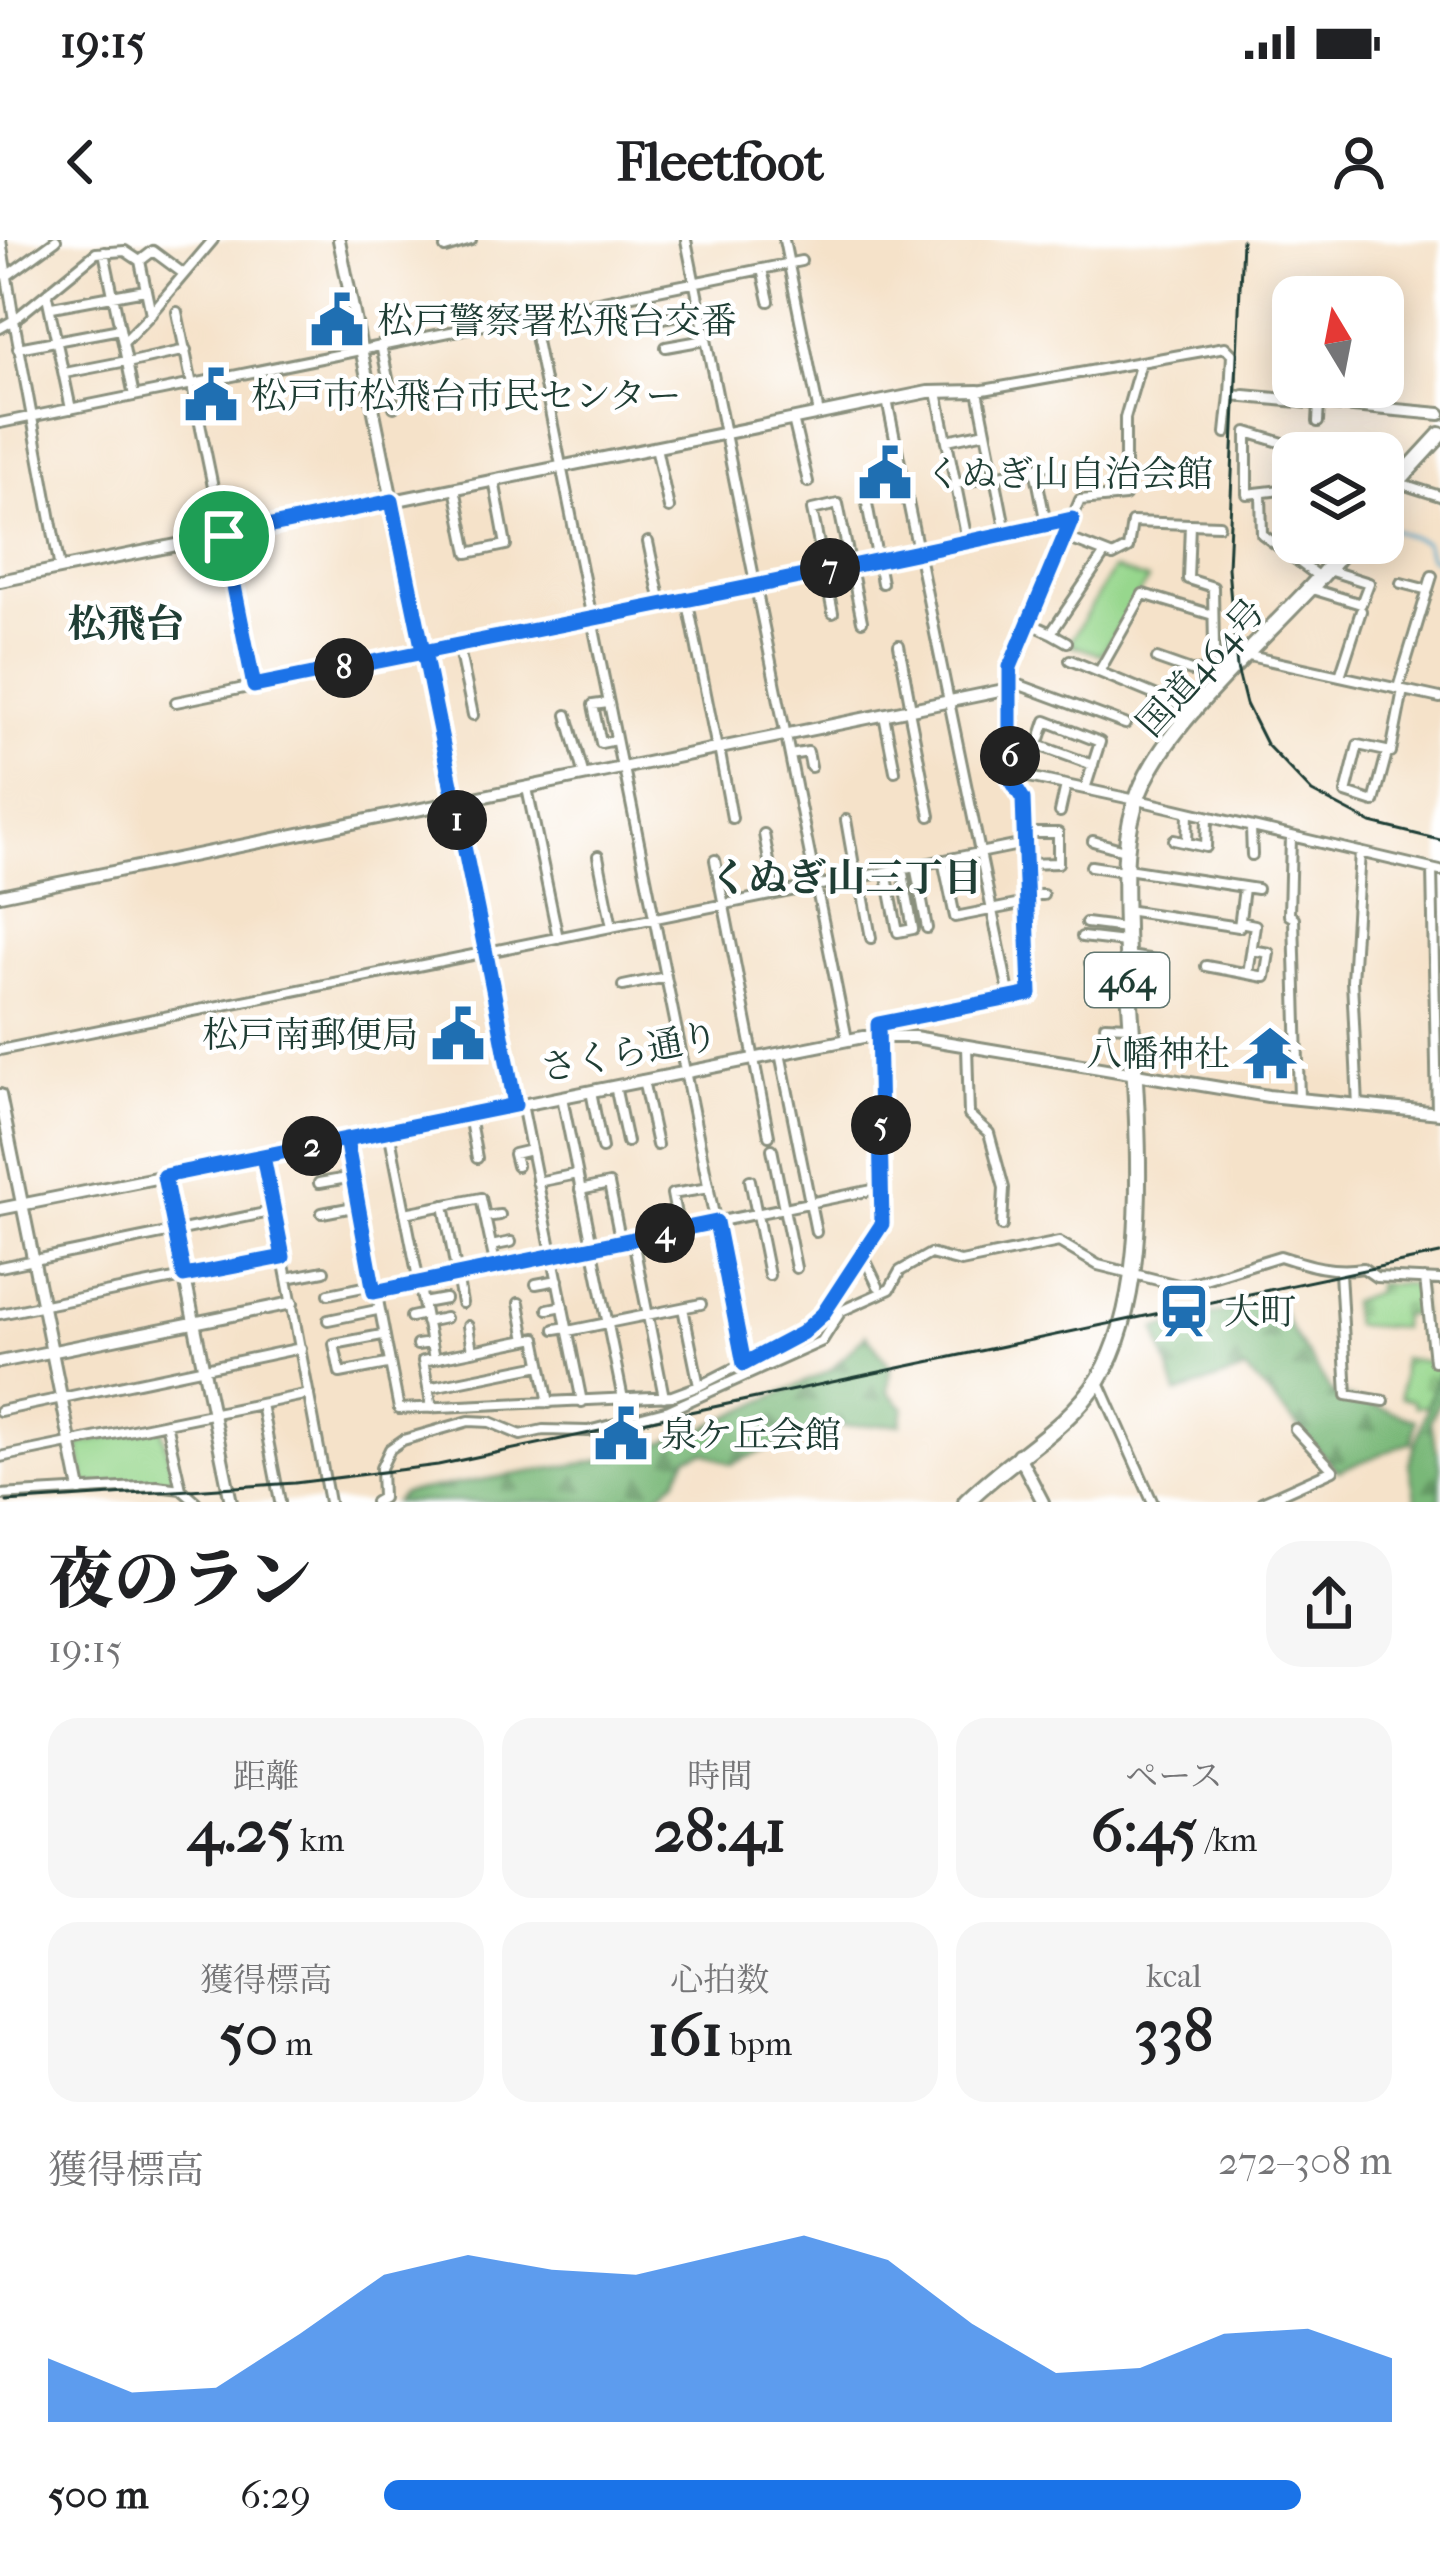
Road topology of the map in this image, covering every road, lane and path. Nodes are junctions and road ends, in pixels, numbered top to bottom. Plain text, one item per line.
1 (1, 240) edge
2 (56, 240) edge
3 (213, 240) edge
4 (339, 240) edge
5 (471, 240) edge
6 (686, 240) edge
7 (784, 240) edge
8 (445, 248) edge
9 (104, 253) junction
10 (140, 261) junction
11 (801, 261) dead end
12 (789, 263) junction
13 (762, 269) junction
14 (184, 274) junction
15 (7, 276) junction
16 (694, 283) junction
17 (146, 290) junction
18 (47, 296) junction
19 (113, 296) junction
20 (769, 301) dead end
21 (52, 307) junction
22 (700, 310) junction
23 (177, 312) dead end
24 (151, 314) junction
25 (531, 316) junction
26 (14, 320) junction
27 (657, 320) dead end
28 (0, 328) edge
29 (120, 329) junction
30 (706, 340) junction
31 (58, 341) junction
32 (123, 343) junction
33 (381, 345) junction
34 (666, 347) dead end
35 (18, 348) junction
36 (362, 349) junction
37 (185, 350) junction
38 (127, 362) junction
39 (1142, 362) junction
40 (64, 374) junction
41 (193, 385) junction
42 (390, 390) junction
43 (937, 391) junction
44 (978, 392) junction
45 (371, 394) junction
46 (1230, 394) junction
47 (134, 396) junction
48 (1244, 396) joint
49 (1272, 399) edge
50 (887, 400) junction
51 (394, 406) dead end
52 (1318, 408) edge
53 (1373, 408) edge
54 (71, 409) junction
55 (819, 414) junction
56 (1440, 414) edge
57 (30, 418) junction
58 (793, 419) junction
59 (1318, 422) dead end
60 (0, 423) edge
61 (986, 431) junction
62 (725, 433) junction
63 (1226, 433) dead end
64 (1440, 435) edge
65 (946, 440) junction
66 (1272, 440) edge
67 (656, 447) junction
68 (1048, 466) dead end
69 (561, 467) junction
70 (1404, 467) edge
71 (1035, 468) junction
72 (995, 476) junction
73 (494, 480) junction
74 (808, 482) dead end
75 (956, 484) junction
76 (1404, 484) edge
77 (455, 488) junction
78 (1272, 491) edge
79 (1261, 494) junction
80 (1440, 496) edge
81 (866, 498) dead end
82 (392, 501) junction
83 (670, 508) dead end
84 (1072, 519) junction
85 (1046, 524) junction
86 (1190, 524) junction
87 (1219, 525) dead end
88 (1006, 532) junction
89 (224, 536) junction
90 (1062, 536) junction
91 (967, 540) junction
92 (648, 542) dead end
93 (919, 550) junction
94 (1105, 553) junction
95 (877, 559) junction
96 (851, 563) junction
97 (1332, 564) edge
98 (60, 569) junction
99 (824, 569) junction
100 (1432, 577) dead end
101 (1320, 579) junction
102 (0, 581) edge
103 (755, 583) junction
104 (882, 583) dead end
105 (1401, 583) dead end
106 (1428, 590) junction
107 (687, 598) junction
108 (661, 603) junction
109 (1361, 610) dead end
110 (832, 613) dead end
111 (1213, 615) junction
112 (592, 617) junction
113 (862, 622) dead end
114 (1027, 622) junction
115 (1051, 633) junction
116 (1067, 641) dead end
117 (458, 644) junction
118 (899, 645) dead end
119 (423, 651) junction
120 (1249, 656) junction
121 (1157, 659) dead end
122 (1070, 660) dead end
123 (1100, 670) junction
124 (1223, 675) junction
125 (1340, 676) junction
126 (1009, 685) junction
127 (254, 686) junction
128 (1401, 689) junction
129 (1440, 698) edge
130 (950, 701) junction
131 (176, 702) dead end
132 (608, 703) junction
133 (910, 709) junction
134 (1196, 712) junction
135 (567, 715) dead end
136 (884, 715) junction
137 (473, 716) dead end
138 (1125, 724) dead end
139 (786, 734) junction
140 (616, 740) junction
141 (718, 748) junction
142 (1387, 753) junction
143 (790, 755) junction
144 (1093, 765) junction
145 (811, 767) dead end
146 (623, 768) junction
147 (895, 771) dead end
148 (1010, 773) junction
149 (584, 776) junction
150 (1066, 785) junction
151 (527, 788) junction
152 (1084, 789) junction
153 (1137, 800) junction
154 (454, 802) junction
155 (1059, 812) dead end
156 (1188, 814) junction
157 (930, 816) dead end
158 (732, 818) dead end
159 (1207, 818) junction
160 (846, 820) dead end
161 (1251, 828) junction
162 (764, 834) dead end
163 (1291, 837) junction
164 (1025, 838) junction
165 (1174, 840) dead end
166 (1093, 841) dead end
167 (1186, 842) junction
168 (1126, 850) junction
169 (1250, 850) dead end
170 (1360, 852) junction
171 (980, 853) junction
172 (598, 856) dead end
173 (715, 860) dead end
174 (944, 860) junction
175 (1026, 864) junction
176 (915, 866) junction
177 (1090, 866) dead end
178 (902, 868) junction
179 (1126, 870) junction
180 (1436, 870) edge
181 (886, 872) junction
182 (858, 878) junction
183 (818, 885) junction
184 (1244, 888) junction
185 (1257, 889) dead end
186 (775, 894) junction
187 (1043, 895) dead end
188 (0, 896) edge
189 (1027, 899) junction
190 (724, 905) junction
191 (992, 909) junction
192 (1126, 910) junction
193 (1436, 913) edge
194 (654, 919) junction
195 (1240, 922) junction
196 (1086, 923) dead end
197 (612, 927) junction
198 (927, 928) dead end
199 (1082, 937) dead end
200 (558, 938) junction
201 (871, 938) dead end
202 (1437, 944) edge
203 (1126, 948) junction
204 (1252, 950) junction
205 (485, 953) junction
206 (1162, 962) dead end
207 (1094, 966) dead end
208 (1206, 966) dead end
209 (1248, 974) junction
210 (666, 977) junction
211 (623, 986) dead end
212 (1010, 998) junction
213 (1106, 1024) dead end
214 (1129, 1026) junction
215 (879, 1036) junction
216 (848, 1039) junction
217 (967, 1046) junction
218 (0, 1050) edge
219 (780, 1051) junction
220 (753, 1057) junction
221 (685, 1070) junction
222 (1131, 1074) junction
223 (643, 1079) junction
224 (615, 1084) junction
225 (591, 1090) junction
226 (0, 1095) edge
227 (561, 1096) junction
228 (1300, 1100) junction
229 (518, 1104) junction
230 (1358, 1106) junction
231 (1438, 1113) edge
232 (469, 1114) junction
233 (389, 1130) junction
234 (769, 1136) dead end
235 (346, 1139) junction
236 (627, 1142) dead end
237 (656, 1145) dead end
238 (602, 1148) dead end
239 (772, 1149) dead end
240 (531, 1150) junction
241 (263, 1156) junction
242 (477, 1157) dead end
243 (517, 1166) dead end
244 (577, 1174) junction
245 (164, 1176) junction
246 (353, 1177) junction
247 (750, 1180) dead end
248 (538, 1182) junction
249 (319, 1183) dead end
250 (709, 1188) junction
251 (882, 1188) junction
252 (580, 1190) junction
253 (810, 1203) junction
254 (22, 1204) junction
255 (444, 1205) junction
256 (358, 1206) junction
257 (783, 1208) junction
258 (0, 1209) edge
259 (275, 1211) junction
260 (322, 1213) dead end
261 (405, 1213) junction
262 (757, 1214) junction
263 (500, 1215) dead end
264 (485, 1217) junction
265 (716, 1222) junction
266 (1002, 1226) dead end
267 (679, 1230) junction
268 (175, 1232) junction
269 (816, 1232) dead end
270 (633, 1240) junction
271 (512, 1242) dead end
272 (621, 1243) junction
273 (491, 1246) junction
274 (593, 1248) junction
275 (862, 1254) junction
276 (553, 1256) junction
277 (283, 1257) junction
278 (34, 1260) junction
279 (0, 1267) edge
280 (496, 1268) junction
281 (796, 1268) dead end
282 (324, 1271) dead end
283 (1340, 1272) junction
284 (1130, 1273) junction
285 (770, 1275) dead end
286 (184, 1276) junction
287 (457, 1276) junction
288 (287, 1278) junction
289 (1425, 1279) junction
290 (558, 1280) junction
291 (1440, 1280) edge
292 (419, 1283) junction
293 (536, 1283) dead end
294 (878, 1286) dead end
295 (373, 1289) junction
296 (838, 1292) junction
297 (329, 1294) dead end
298 (445, 1299) dead end
299 (292, 1303) junction
300 (423, 1303) junction
301 (519, 1303) dead end
302 (462, 1304) dead end
303 (701, 1304) dead end
304 (43, 1305) junction
305 (563, 1306) junction
306 (850, 1306) junction
307 (683, 1308) junction
308 (548, 1309) dead end
309 (377, 1310) junction
310 (0, 1313) edge
311 (648, 1315) junction
312 (411, 1317) dead end
313 (426, 1318) junction
314 (445, 1318) dead end
315 (328, 1320) dead end
316 (194, 1323) junction
317 (608, 1323) junction
318 (468, 1326) dead end
319 (555, 1329) dead end
320 (568, 1329) junction
321 (382, 1335) junction
322 (526, 1340) junction
323 (430, 1342) junction
324 (417, 1345) dead end
325 (301, 1348) junction
326 (472, 1351) junction
327 (52, 1352) junction
328 (434, 1359) junction
329 (1434, 1361) dead end
330 (0, 1362) edge
331 (387, 1364) junction
332 (744, 1364) junction
333 (542, 1365) junction
334 (203, 1369) junction
335 (1098, 1381) junction
336 (699, 1386) junction
337 (428, 1388) junction
338 (309, 1394) junction
339 (664, 1397) junction
340 (62, 1398) junction
341 (623, 1400) junction
342 (1384, 1401) dead end
343 (582, 1402) junction
344 (549, 1403) junction
345 (261, 1404) junction
346 (432, 1408) junction
347 (0, 1411) edge
348 (213, 1414) junction
349 (166, 1423) junction
350 (1295, 1429) dead end
351 (71, 1442) junction
352 (1018, 1454) junction
353 (0, 1457) edge
354 (370, 1487) dead end
355 (181, 1489) junction
356 (80, 1490) junction
357 (0, 1495) edge
358 (378, 1500) edge
359 (1152, 1501) edge
360 (196, 1502) edge
361 (231, 1502) edge
362 (280, 1502) edge
363 (329, 1502) edge
364 (966, 1502) edge
365 (1043, 1502) edge
366 (1262, 1502) edge

1 - 15 street
2 - 15 street
3 - 14 street
4 - 36 street
5 - 8 street
6 - 16 street
7 - 12 street
9 - 10 street
9 - 18 street
9 - 19 street
10 - 14 street
10 - 17 street
11 - 12 street
12 - 13 street
12 - 55 street
13 - 16 street
13 - 20 street
14 - 24 street
15 - 26 street
16 - 22 street
16 - 25 street
17 - 19 street
17 - 24 street
18 - 21 street
18 - 26 street
19 - 21 street
19 - 29 street
21 - 31 street
22 - 27 street
22 - 30 street
23 - 37 street
24 - 32 street
25 - 33 street
25 - 69 street
26 - 28 street
26 - 35 street
29 - 31 street
29 - 32 street
30 - 34 street
30 - 62 street
31 - 35 street
31 - 40 street
32 - 38 street
33 - 36 street
33 - 42 street
35 - 57 street
36 - 41 street
36 - 45 street
37 - 38 street
37 - 41 street
38 - 40 street
38 - 47 street
39 - 44 street
39 - 46 street
39 - 84 street
40 - 54 street
41 - 47 street
41 - 89 street
42 - 45 street
42 - 51 street
43 - 44 street
43 - 50 street
43 - 65 street
44 - 61 street
45 - 82 street
46 - 48 street
46 - 63 street
47 - 54 street
48 - 49 street
50 - 55 street
50 - 93 street
52 - 59 street
53 - 56 street
54 - 57 street
55 - 58 street
57 - 60 street
57 - 98 street
58 - 62 street
58 - 74 street
61 - 65 street
61 - 72 street
62 - 67 street
62 - 103 street
64 - 70 highway
65 - 75 street
66 - 79 street
67 - 69 street
67 - 83 street
68 - 71 street
69 - 73 street
69 - 112 street
71 - 72 street
71 - 85 street
72 - 75 street
72 - 88 street
73 - 77 street
73 - 77 street
75 - 91 street
76 - 80 street
77 - 82 street
78 - 79 street
79 - 101 street
81 - 95 street
82 - 89 street
82 - 119 street
84 - 85 street
84 - 90 street
85 - 88 street
86 - 87 street
86 - 94 street
86 - 111 street
88 - 91 street
89 - 98 street
89 - 127 street
90 - 94 street
90 - 114 street
91 - 93 street
92 - 108 street
93 - 95 street
93 - 130 street
94 - 115 street
95 - 96 street
95 - 104 street
96 - 99 street
96 - 99 street
96 - 113 street
97 - 101 highway, 国道464号 / 464
98 - 102 street
99 - 103 street
99 - 110 street
100 - 106 street
101 - 101 street
101 - 120 highway, 国道464号 / 464
103 - 107 street
103 - 139 street
105 - 106 street
106 - 128 street
107 - 108 street
107 - 141 street
108 - 112 street
109 - 125 street
111 - 123 street
111 - 124 street
112 - 117 street
112 - 132 street
114 - 115 street
114 - 126 street
115 - 116 street
117 - 119 street
117 - 137 street
118 - 133 street
119 - 127 street
119 - 154 street
120 - 124 highway, 国道464号 / 464
120 - 125 street
121 - 124 street
122 - 123 street
123 - 134 street
124 - 134 highway, 国道464号 / 464
125 - 128 street
126 - 130 street
126 - 138 street
126 - 148 street
127 - 131 street
128 - 129 street
128 - 142 street
130 - 133 street
130 - 171 street
132 - 140 street
132 - 140 street
133 - 136 street
133 - 157 street
134 - 153 highway, 国道464号 / 464
135 - 149 street
136 - 139 street
136 - 147 street
139 - 141 street
139 - 143 street
140 - 146 street
141 - 146 street
141 - 158 street
142 - 142 street
143 - 145 street
143 - 183 street
144 - 144 street
144 - 152 street
146 - 149 street
146 - 194 street
148 - 150 street
148 - 164 street
149 - 151 street
150 - 152 street
150 - 155 street
151 - 154 street
151 - 200 street
152 - 153 street
153 - 156 street
153 - 168 highway, 国道464号 / 464
154 - 188 street
154 - 205 street
156 - 159 street
156 - 167 street
159 - 161 street
159 - 167 street
160 - 182 street
161 - 163 street
161 - 169 street
162 - 186 street
163 - 170 street
163 - 228 street
164 - 171 street
164 - 175 street
164 - 175 street
165 - 167 street
166 - 168 street
168 - 179 highway, 国道464号 / 464
170 - 180 street
170 - 230 street
171 - 174 street
171 - 191 street
172 - 197 street
173 - 190 street
174 - 176 street
174 - 191 street
175 - 189 street
176 - 178 street
176 - 198 street
177 - 179 street
178 - 181 street
178 - 181 street
179 - 184 street
179 - 192 highway, 国道464号 / 464
180 - 193 street
181 - 182 street
182 - 183 street
182 - 201 street
183 - 186 street
183 - 216 street
184 - 185 street
184 - 195 street
186 - 190 street
187 - 189 street
189 - 191 street
189 - 212 street
190 - 194 street
190 - 220 street
191 - 212 street
192 - 195 street
192 - 203 highway, 国道464号 / 464
193 - 202 street
194 - 197 street
194 - 210 street
195 - 204 street
196 - 203 street
197 - 200 street
199 - 203 street
200 - 205 street
202 - 231 street
203 - 206 street
203 - 207 street
203 - 214 highway, 国道464号 / 464
204 - 209 street
204 - 209 street
205 - 218 street
205 - 229 street
208 - 209 street
210 - 211 street
210 - 221 street
212 - 215 street
213 - 214 street
214 - 222 highway, 国道464号 / 464
215 - 216 street, さくら通り
215 - 217 street, さくら通り
215 - 251 street
216 - 219 street, さくら通り
217 - 222 street, さくら通り
217 - 266 street
219 - 220 street, さくら通り
219 - 253 street
220 - 221 street, さくら通り
220 - 234 street
221 - 223 street, さくら通り
221 - 250 street
222 - 228 street, さくら通り
222 - 284 highway, 国道464号 / 464
223 - 224 street, さくら通り
223 - 237 street
224 - 225 street, さくら通り
224 - 236 street
225 - 227 street, さくら通り
225 - 238 street
226 - 254 street
227 - 229 street, さくら通り
227 - 244 street
228 - 230 street, さくら通り
229 - 232 street, さくら通り
229 - 240 street
230 - 231 street, さくら通り
232 - 233 street, さくら通り
232 - 242 street
233 - 235 street, さくら通り
233 - 261 street
235 - 241 street, さくら通り
235 - 246 street
239 - 257 street
240 - 243 street
240 - 248 street
241 - 245 street, さくら通り
241 - 259 street
244 - 248 street
244 - 252 street
245 - 254 street, さくら通り
245 - 268 street
246 - 249 street
246 - 256 street
247 - 262 street
248 - 276 street
250 - 265 street
250 - 267 street
251 - 253 street
251 - 275 street
252 - 272 street
252 - 274 street
253 - 257 street
253 - 269 street
254 - 258 street, さくら通り
254 - 278 street
255 - 261 street
255 - 264 street
255 - 287 street
256 - 260 street
256 - 295 street
257 - 262 street
257 - 281 street
259 - 268 street
259 - 277 street
261 - 292 street
262 - 265 street
262 - 285 street
263 - 264 street
264 - 273 street
265 - 267 street
265 - 332 street
267 - 270 street
268 - 278 street
268 - 286 street
270 - 272 street
270 - 311 street
271 - 273 street
272 - 274 street
273 - 280 street
274 - 276 street
274 - 317 street
275 - 294 street
275 - 296 street
276 - 280 street
276 - 290 street
277 - 286 street
277 - 288 street
278 - 279 street
278 - 304 street
280 - 287 street
282 - 288 street
283 - 284 street
283 - 289 street
283 - 342 street
284 - 306 street
284 - 335 highway, 国道464号 / 464
286 - 304 street
286 - 316 street
287 - 292 street
287 - 302 street
288 - 299 street
289 - 291 street
289 - 329 street
290 - 293 street
290 - 305 street
292 - 295 street
292 - 300 street
295 - 297 street
295 - 309 street
296 - 306 street
296 - 332 street
298 - 300 street
299 - 316 street
299 - 325 street
300 - 313 street
301 - 322 street
303 - 307 street
304 - 310 street
304 - 327 street
305 - 308 street
305 - 320 street
306 - 358 street
307 - 311 street
307 - 336 street
309 - 315 street
309 - 321 street
311 - 317 street
311 - 339 street
312 - 313 street
313 - 314 street
313 - 323 street
316 - 327 street
316 - 334 street
317 - 320 street
317 - 341 street
318 - 326 street
319 - 320 street
320 - 343 street
321 - 331 street
321 - 331 street
322 - 326 street
322 - 333 street
323 - 324 street
323 - 328 street
325 - 334 street
325 - 338 street
326 - 328 street
327 - 330 street
327 - 340 street
328 - 337 street
331 - 346 street
332 - 336 street
333 - 337 street
333 - 344 street
334 - 340 street
334 - 348 street
335 - 352 highway, 国道464号 / 464
335 - 359 street
336 - 339 street
337 - 346 street
338 - 345 street
338 - 363 street
339 - 341 street
340 - 347 street
340 - 351 street
341 - 343 street
343 - 344 street
344 - 346 street
345 - 348 street
345 - 362 street
348 - 349 street
348 - 361 street
349 - 351 street
349 - 355 street
350 - 366 street
351 - 353 street
351 - 356 street
352 - 364 highway, 国道464号 / 464
352 - 365 street
354 - 358 street
355 - 356 street
355 - 360 street
356 - 357 street

